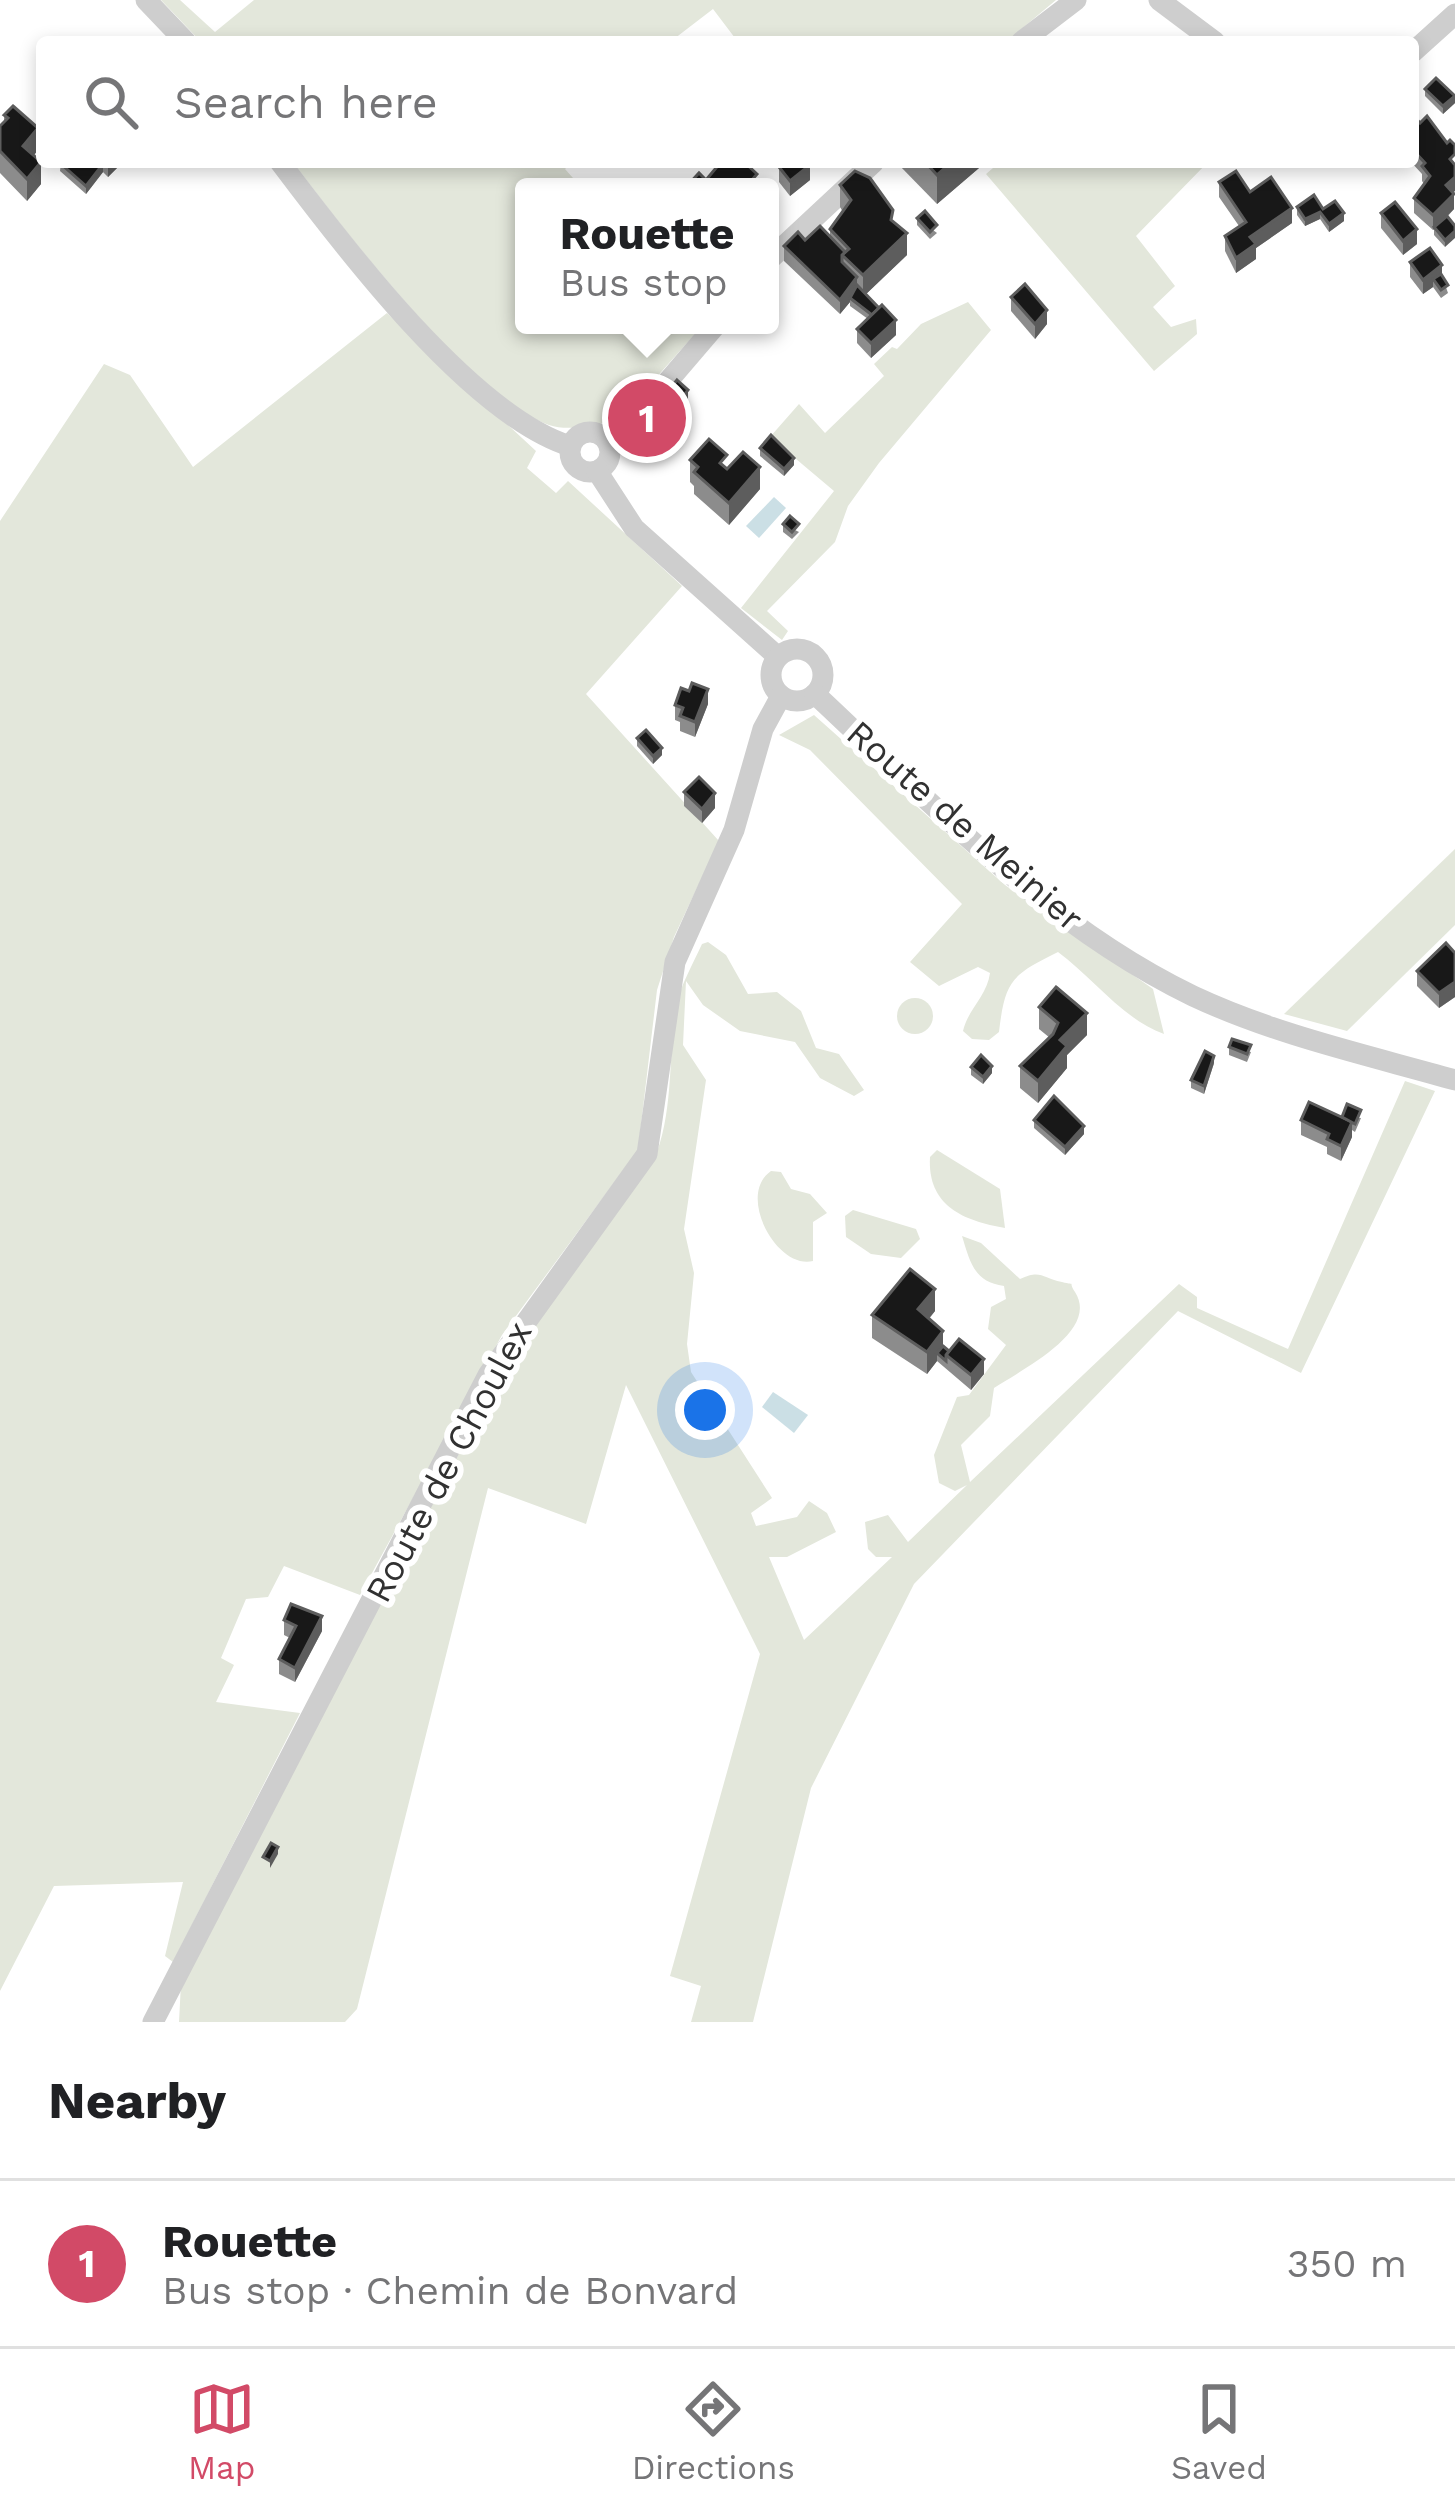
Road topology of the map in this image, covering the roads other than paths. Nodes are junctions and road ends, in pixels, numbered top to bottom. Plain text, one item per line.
1 (146, 0) edge
2 (1076, 0) edge
3 (1159, 0) edge
4 (1455, 14) edge
5 (180, 36) edge
6 (1029, 36) edge
7 (1207, 36) edge
8 (1419, 47) edge
9 (285, 168) edge
10 (868, 168) edge
11 (779, 251) edge
12 (708, 334) edge
13 (608, 441) junction
14 (571, 446) junction
15 (597, 471) junction
16 (777, 656) junction
17 (815, 694) junction
18 (781, 696) junction
19 (1455, 1080) edge
20 (153, 2022) edge

1 - 5 street
2 - 6 street
3 - 7 street
4 - 8 street
9 - 14 street
10 - 11 street
12 - 13 street
13 - 14 street
13 - 15 street
14 - 15 street
15 - 16 street
16 - 17 street
16 - 18 street
17 - 18 street
17 - 19 street, Route de Meinier
18 - 20 street, Route de Choulex

